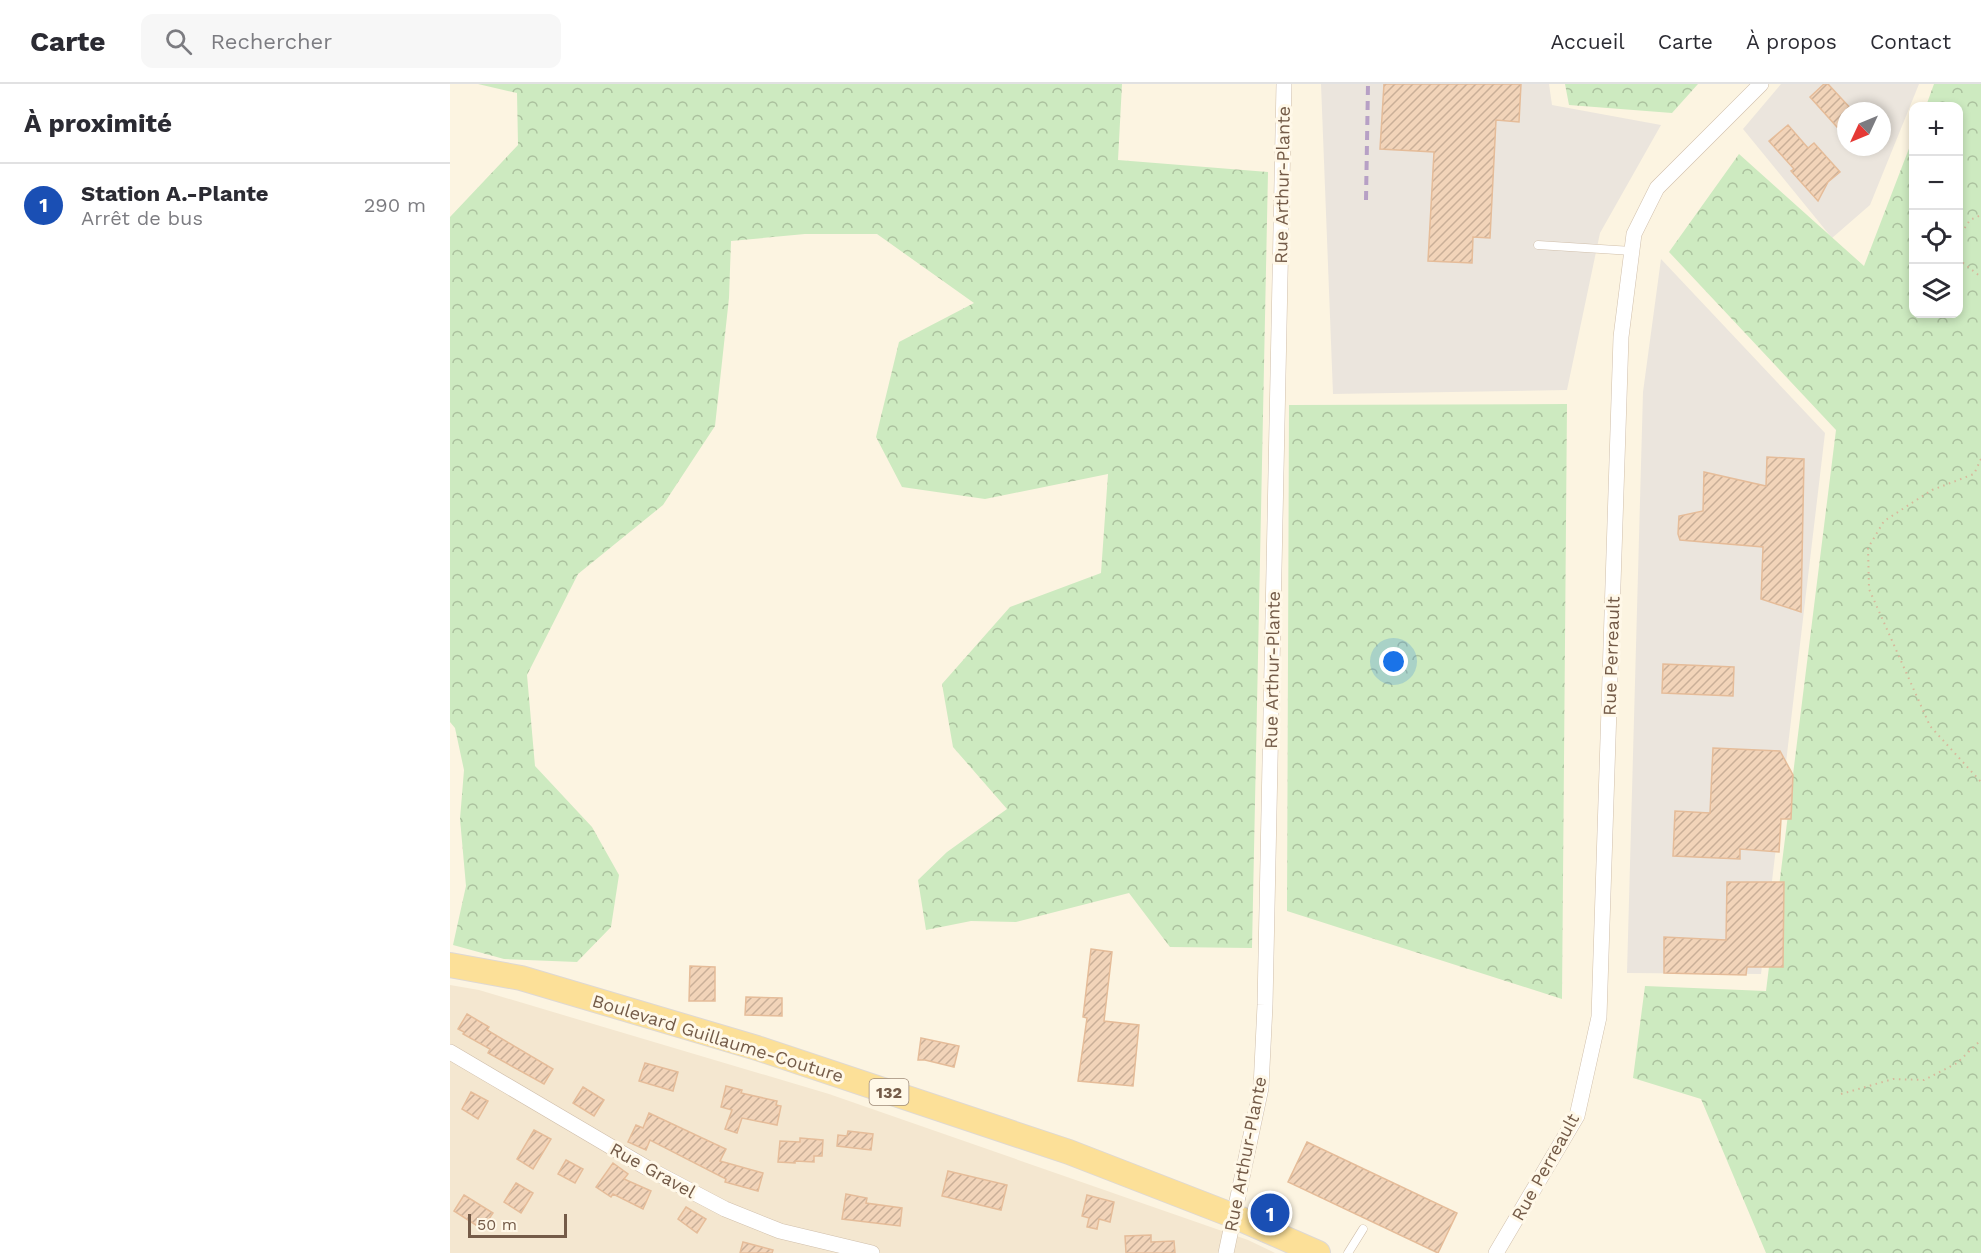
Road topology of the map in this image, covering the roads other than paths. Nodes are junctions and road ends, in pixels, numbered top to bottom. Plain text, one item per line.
1 (1284, 84) edge
2 (1761, 84) edge
3 (1538, 245) dead end
4 (1632, 251) junction
5 (450, 964) edge
6 (450, 1052) edge
7 (1234, 1216) junction
8 (1363, 1229) dead end
9 (872, 1253) edge
10 (1226, 1253) edge
11 (1318, 1253) edge
12 (1348, 1253) edge
13 (1497, 1253) edge

1 - 7 street, Rue Arthur-Plante
2 - 4 street, Rue Perreault
3 - 4 lane
4 - 13 street, Rue Perreault
5 - 7 main road, Boulevard Guillaume-Couture / 132
6 - 9 street, Rue Gravel
7 - 10 street, Rue Arthur-Plante
7 - 11 main road, Boulevard Guillaume-Couture / 132
8 - 12 lane

